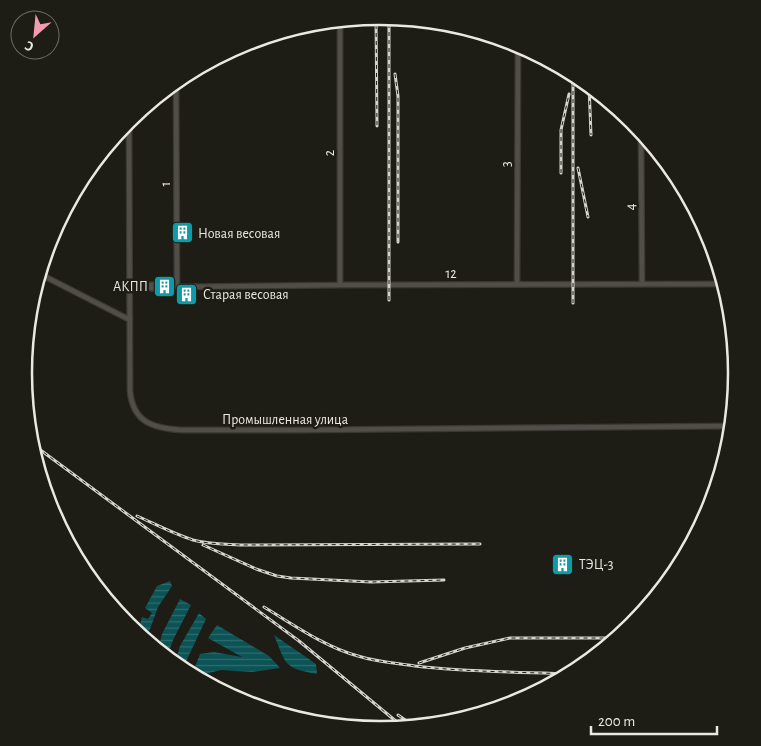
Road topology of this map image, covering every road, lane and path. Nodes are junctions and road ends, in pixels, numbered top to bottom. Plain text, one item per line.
1 (340, 28) edge
2 (518, 53) edge
3 (176, 92) edge
4 (129, 133) edge
5 (641, 143) edge
6 (46, 277) edge
7 (517, 284) junction
8 (642, 284) junction
9 (717, 284) edge
10 (340, 285) junction
11 (130, 286) junction
12 (177, 287) junction
13 (130, 320) junction
14 (725, 426) edge

1 - 10 street, 2
2 - 7 street, 3
3 - 12 street, 1
4 - 11 street, Промышленная улица
5 - 8 street, 4
6 - 13 street
7 - 8 street, 12
7 - 10 street, 12
8 - 9 street, 12
10 - 12 street, 12
11 - 12 street, 12
11 - 13 street, Промышленная улица
13 - 14 street, Промышленная улица

